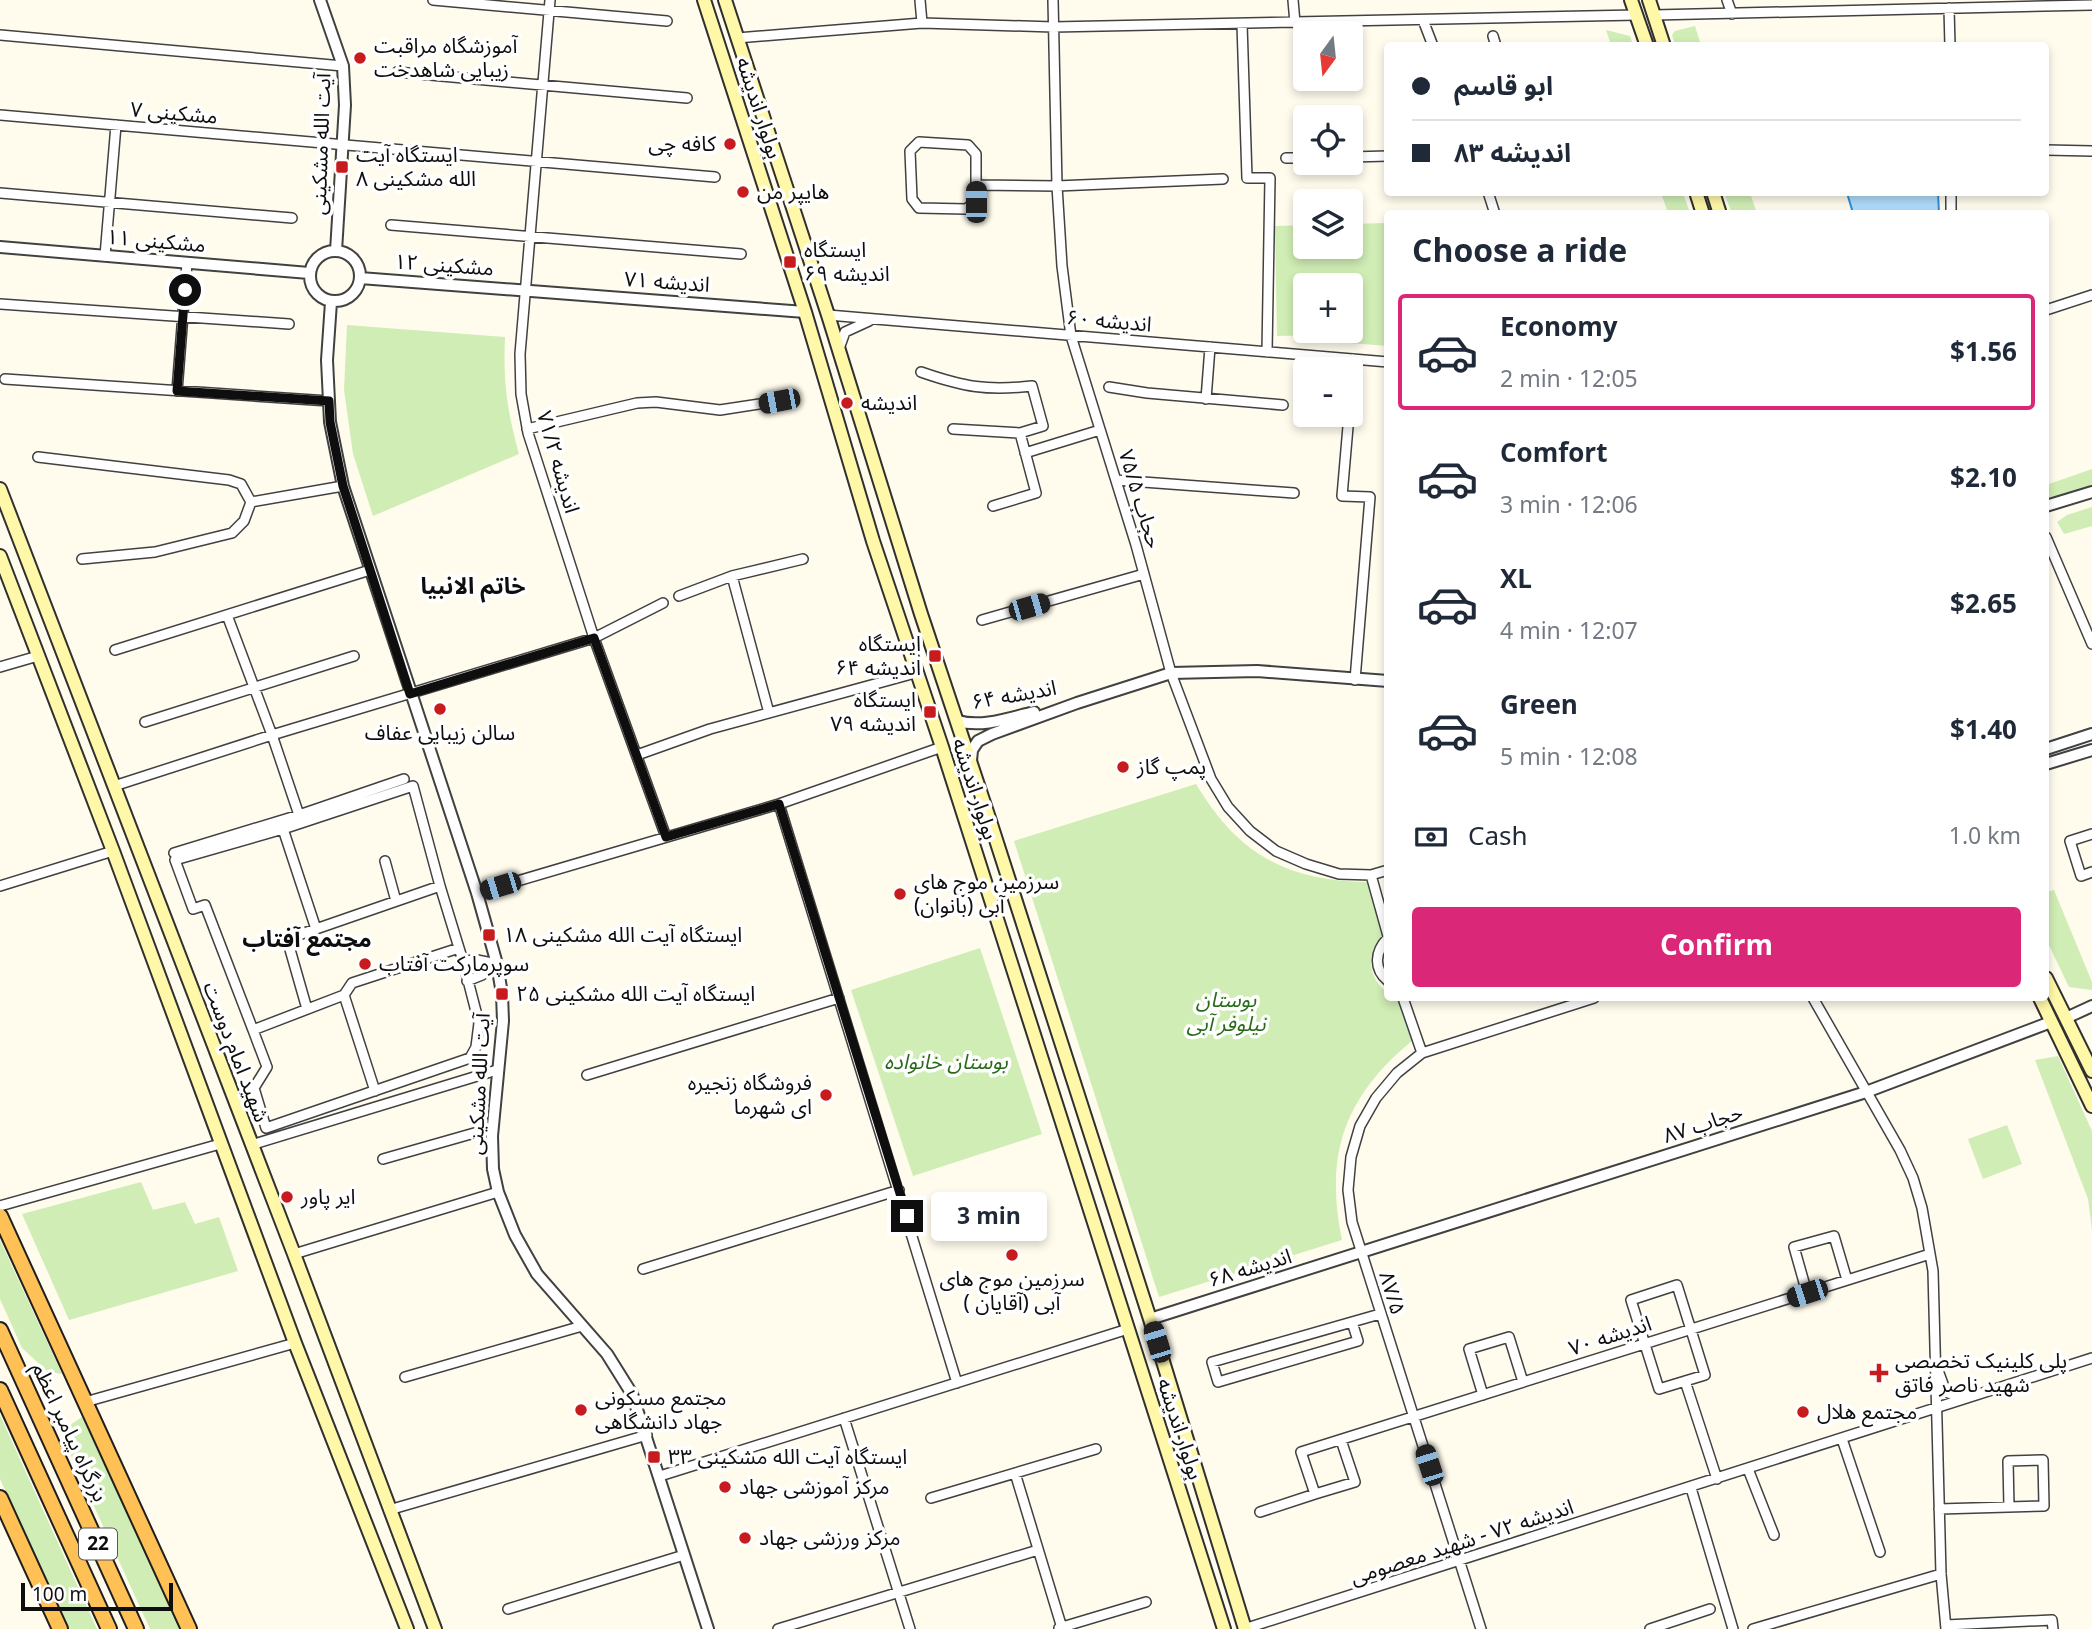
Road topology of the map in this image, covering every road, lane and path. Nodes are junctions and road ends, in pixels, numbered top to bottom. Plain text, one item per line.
1 (320, 0) edge
2 (433, 0) edge
3 (704, 0) edge
4 (725, 0) edge
5 (920, 0) edge
6 (1053, 0) edge
7 (1293, 0) edge
8 (1632, 0) edge
9 (1649, 0) edge
10 (1727, 0) edge
11 (1832, 0) edge
12 (549, 5) edge
13 (2092, 5) edge
14 (1949, 8) junction
15 (1833, 11) junction
16 (1732, 14) junction
17 (1637, 15) junction
18 (1654, 15) junction
19 (1423, 20) junction
20 (667, 21) dead end
21 (1295, 21) edge
22 (1363, 21) edge
23 (922, 23) junction
24 (1293, 23) edge
25 (1242, 24) junction
26 (1053, 27) junction
27 (0, 35) edge
28 (737, 37) junction
29 (1431, 42) edge
30 (1646, 42) edge
31 (1663, 42) edge
32 (1950, 42) edge
33 (343, 66) junction
34 (397, 72) dead end
35 (542, 86) junction
36 (687, 98) dead end
37 (0, 116) edge
38 (116, 125) junction
39 (344, 145) junction
40 (2049, 150) edge
41 (2092, 151) edge
42 (1384, 156) edge
43 (1363, 157) edge
44 (1286, 158) dead end
45 (1293, 158) edge
46 (536, 161) junction
47 (715, 177) dead end
48 (1223, 179) dead end
49 (976, 186) junction
50 (1057, 186) junction
51 (0, 194) edge
52 (110, 203) junction
53 (292, 218) dead end
54 (391, 225) dead end
55 (529, 238) junction
56 (0, 247) edge
57 (336, 251) junction
58 (741, 254) dead end
59 (105, 256) junction
60 (187, 263) junction
61 (309, 273) junction
62 (360, 278) junction
63 (526, 290) junction
64 (2092, 295) edge
65 (331, 302) junction
66 (0, 304) edge
67 (2049, 309) edge
68 (806, 312) junction
69 (828, 315) junction
70 (183, 317) junction
71 (875, 319) junction
72 (289, 324) dead end
73 (1072, 335) junction
74 (1210, 347) junction
75 (839, 351) junction
76 (1267, 352) junction
77 (1328, 357) edge
78 (1363, 360) edge
79 (1384, 362) edge
80 (921, 372) dead end
81 (5, 379) dead end
82 (1109, 387) dead end
83 (177, 391) junction
84 (1206, 399) junction
85 (329, 401) junction
86 (779, 401) dead end
87 (1283, 405) dead end
88 (1348, 427) edge
89 (527, 429) junction
90 (953, 429) dead end
91 (1100, 430) junction
92 (1020, 433) junction
93 (1025, 453) junction
94 (38, 457) dead end
95 (1116, 480) junction
96 (343, 486) junction
97 (0, 489) edge
98 (2092, 492) edge
99 (1294, 493) dead end
100 (251, 502) junction
101 (2049, 505) edge
102 (993, 506) dead end
103 (2049, 544) edge
104 (0, 556) edge
105 (82, 559) dead end
106 (803, 559) dead end
107 (370, 570) junction
108 (1144, 574) junction
109 (732, 576) junction
110 (679, 596) dead end
111 (663, 603) dead end
112 (920, 614) junction
113 (226, 615) junction
114 (982, 620) dead end
115 (900, 621) junction
116 (594, 638) junction
117 (2092, 644) edge
118 (115, 650) dead end
119 (38, 656) junction
120 (354, 656) dead end
121 (0, 667) edge
122 (1171, 673) junction
123 (908, 675) dead end
124 (1355, 680) junction
125 (1384, 681) edge
126 (255, 687) junction
127 (410, 694) junction
128 (1077, 702) junction
129 (769, 713) junction
130 (958, 721) junction
131 (145, 722) dead end
132 (2092, 734) edge
133 (272, 735) junction
134 (942, 747) junction
135 (2049, 748) edge
136 (2092, 750) edge
137 (636, 755) junction
138 (971, 761) junction
139 (2049, 763) edge
140 (404, 779) dead end
141 (114, 786) junction
142 (779, 804) junction
143 (299, 815) junction
144 (283, 829) junction
145 (2092, 834) edge
146 (666, 837) junction
147 (135, 842) junction
148 (113, 851) junction
149 (174, 857) junction
150 (385, 861) dead end
151 (1384, 871) edge
152 (2092, 872) edge
153 (1371, 875) junction
154 (0, 886) edge
155 (440, 886) junction
156 (477, 893) junction
157 (396, 901) junction
158 (1384, 922) edge
159 (316, 929) junction
160 (1384, 942) edge
161 (459, 948) junction
162 (463, 961) junction
163 (497, 964) junction
164 (1384, 975) edge
165 (467, 981) junction
166 (2049, 984) edge
167 (344, 995) junction
168 (839, 998) junction
169 (1404, 1001) edge
170 (1555, 1001) edge
171 (1584, 1001) edge
172 (1815, 1001) edge
173 (2042, 1001) edge
174 (2092, 1006) edge
175 (307, 1009) junction
176 (1558, 1009) junction
177 (2066, 1018) junction
178 (2052, 1022) junction
179 (253, 1030) junction
180 (1422, 1052) junction
181 (497, 1070) junction
182 (2092, 1071) edge
183 (587, 1075) dead end
184 (375, 1091) junction
185 (1866, 1092) junction
186 (2092, 1106) edge
187 (492, 1128) junction
188 (220, 1144) junction
189 (251, 1145) junction
190 (383, 1159) dead end
191 (899, 1190) junction
192 (498, 1192) junction
193 (0, 1206) edge
194 (0, 1216) edge
195 (1362, 1253) junction
196 (294, 1254) junction
197 (1930, 1254) junction
198 (643, 1269) dead end
199 (1847, 1280) junction
200 (1807, 1293) junction
201 (1380, 1314) junction
202 (1150, 1319) junction
203 (1352, 1322) junction
204 (582, 1326) junction
205 (1128, 1329) junction
206 (1691, 1329) junction
207 (0, 1330) edge
208 (295, 1343) junction
209 (1645, 1343) junction
210 (2092, 1359) edge
211 (1936, 1361) junction
212 (405, 1377) dead end
213 (1685, 1381) junction
214 (957, 1382) junction
215 (1523, 1382) junction
216 (0, 1390) edge
217 (1483, 1395) junction
218 (1976, 1396) junction
219 (85, 1402) junction
220 (1936, 1409) junction
221 (1414, 1417) junction
222 (844, 1418) junction
223 (647, 1435) junction
224 (1842, 1439) junction
225 (1341, 1440) junction
226 (1096, 1449) dead end
227 (1748, 1469) junction
228 (1015, 1473) junction
229 (660, 1475) junction
230 (1717, 1479) junction
231 (1690, 1488) junction
232 (1315, 1494) junction
233 (0, 1498) edge
234 (931, 1498) dead end
235 (2009, 1507) junction
236 (1939, 1509) junction
237 (389, 1510) junction
238 (1260, 1512) dead end
239 (1773, 1535) dead end
240 (1038, 1550) junction
241 (1880, 1552) dead end
242 (684, 1555) junction
243 (1460, 1561) junction
244 (1941, 1574) junction
245 (898, 1591) junction
246 (1146, 1602) dead end
247 (508, 1609) dead end
248 (1710, 1609) dead end
249 (2052, 1624) edge
250 (2011, 1626) edge
251 (1946, 1627) edge
252 (1059, 1628) edge
253 (60, 1629) edge
254 (109, 1629) edge
255 (136, 1629) edge
256 (189, 1629) edge
257 (407, 1629) edge
258 (435, 1629) edge
259 (708, 1629) edge
260 (778, 1629) edge
261 (910, 1629) edge
262 (1224, 1629) edge
263 (1244, 1629) edge
264 (1481, 1629) edge
265 (1650, 1629) edge
266 (1733, 1629) edge
267 (1753, 1629) edge

1 - 33 street, آیت الله مشکینی
2 - 12 street
3 - 68 main road, بولوار اندیشه
4 - 28 main road, بولوار اندیشه
5 - 23 street
6 - 26 street, حجاب ۷۵/۵
7 - 21 street
8 - 17 main road
9 - 18 main road
10 - 16 street
11 - 15 street
12 - 20 street
12 - 35 street, اندیشه ۷۱/۲
13 - 14 street
14 - 15 street
14 - 32 street
15 - 16 street
16 - 18 street
17 - 19 street
17 - 30 main road
18 - 31 main road
19 - 22 street
19 - 29 street
23 - 26 street
23 - 28 street
24 - 25 street
25 - 26 street
25 - 76 street
26 - 50 street, حجاب ۷۵/۵
27 - 33 street
28 - 69 main road, بولوار اندیشه
33 - 39 street, آیت الله مشکینی
34 - 35 street
35 - 36 street
35 - 46 street, اندیشه ۷۱/۲
37 - 38 street, مشکینی ۷
38 - 39 street, مشکینی ۷
38 - 52 street
39 - 46 street, مشکینی ۷
39 - 57 street, آیت الله مشکینی
40 - 41 street
42 - 43 street
44 - 45 street
46 - 47 street, مشکینی ۷
46 - 55 street, اندیشه ۷۱/۲
48 - 50 street
49 - 49 street
49 - 50 street
50 - 73 street, حجاب ۷۵/۵
51 - 52 street
52 - 53 street
52 - 59 street
54 - 55 street
55 - 58 street
55 - 63 street, اندیشه ۷۱/۲
56 - 59 street, مشکینی ۱۱
57 - 61 street
57 - 62 street
59 - 60 street, مشکینی ۱۱
60 - 61 street, مشکینی ۱۱
60 - 70 street
61 - 65 street
62 - 63 street, مشکینی ۱۲
62 - 65 street
63 - 68 street, اندیشه ۷۱
63 - 89 street, اندیشه ۷۱/۲
64 - 67 street
65 - 85 street, آیت الله مشکینی
66 - 70 street
68 - 115 main road, بولوار اندیشه
69 - 71 street, اندیشه ۶۰
69 - 75 main road, بولوار اندیشه
70 - 72 street
70 - 83 street
71 - 73 street, اندیشه ۶۰
71 - 75 street
73 - 74 street, اندیشه ۶۰
73 - 91 street, حجاب ۷۵/۵
74 - 76 street, اندیشه ۶۰
74 - 84 street
75 - 112 main road, بولوار اندیشه
76 - 77 street, اندیشه ۶۰
78 - 79 street, اندیشه ۶۰
80 - 92 street
81 - 83 street
82 - 84 street
83 - 85 street
84 - 87 street
85 - 96 street, آیت الله مشکینی
86 - 89 street
88 - 124 street
89 - 116 street, اندیشه ۷۱/۲
90 - 92 street
91 - 93 street
91 - 95 street, حجاب ۷۵/۵
92 - 93 street
93 - 102 street
94 - 100 street
95 - 99 street
95 - 108 street, حجاب ۷۵/۵
96 - 100 street
96 - 107 street, آیت الله مشکینی
97 - 141 main road, شهید امام دوست
98 - 101 street
100 - 105 street
103 - 117 street
104 - 119 main road
106 - 109 street
107 - 113 street
107 - 127 street, آیت الله مشکینی
108 - 114 street
108 - 122 street, حجاب ۷۵/۵
109 - 110 street
109 - 129 street
111 - 116 street
112 - 115 main road
112 - 130 main road, بولوار اندیشه
113 - 118 street
113 - 126 street
115 - 134 main road, بولوار اندیشه
116 - 127 street
116 - 137 street, اندیشه ۷۱/۲
119 - 121 street
119 - 148 main road
120 - 126 street
122 - 124 street
122 - 128 street
122 - 153 street, حجاب ۷۵/۵
123 - 129 street
124 - 125 street
126 - 131 street
126 - 133 street
127 - 133 street
127 - 156 street, آیت الله مشکینی
128 - 130 street, اندیشه ۶۴
128 - 138 street
129 - 137 street
130 - 138 main road, بولوار اندیشه
132 - 135 street
133 - 141 street
133 - 143 street
134 - 142 street
134 - 205 main road, بولوار اندیشه
136 - 139 street
137 - 146 street, اندیشه ۷۱/۲
138 - 202 main road, بولوار اندیشه
140 - 143 street
141 - 147 main road, شهید امام دوست
142 - 146 street
142 - 168 street
143 - 149 street
144 - 149 street
144 - 155 street
144 - 159 street
145 - 152 street
146 - 156 street
147 - 148 main road
147 - 189 main road, شهید امام دوست
148 - 154 street
148 - 188 main road
149 - 179 street
150 - 157 street
151 - 153 street, حجاب ۷۵/۵
153 - 158 street
155 - 157 street
155 - 161 street
156 - 163 street, آیت الله مشکینی
157 - 159 street
159 - 175 street
160 - 164 street
161 - 162 street
161 - 167 street
162 - 163 street
162 - 165 street
163 - 165 street
163 - 181 street, آیت الله مشکینی
165 - 184 street
166 - 177 main road
167 - 175 street
167 - 184 street
168 - 183 street
168 - 191 street
169 - 180 street
170 - 176 street
171 - 176 street
172 - 185 street
173 - 178 main road
174 - 177 street
175 - 179 street
176 - 180 street
177 - 182 main road
178 - 185 street, حجاب ۸۷
178 - 186 main road
179 - 184 street
180 - 195 street, ۸۷/۵
181 - 187 street, آیت الله مشکینی
181 - 189 street
185 - 195 street, حجاب ۸۷
185 - 197 street
187 - 190 street
187 - 192 street, آیت الله مشکینی
188 - 193 street
188 - 208 main road
189 - 196 main road, شهید امام دوست
191 - 198 street
191 - 214 street
192 - 196 street
192 - 204 street, آیت الله مشکینی
194 - 219 highway
195 - 201 street, ۸۷/۵
195 - 202 street, اندیشه ۶۸
196 - 237 main road, شهید امام دوست
197 - 199 street, اندیشه ۷۰
197 - 211 street
199 - 200 street, اندیشه ۷۰
199 - 200 street
200 - 206 street, اندیشه ۷۰
201 - 203 street
201 - 221 street, ۸۷/۵
202 - 263 main road, بولوار اندیشه
203 - 203 street
204 - 212 street
204 - 223 street, آیت الله مشکینی
205 - 214 street
205 - 262 main road, بولوار اندیشه
206 - 209 street, اندیشه ۷۰
206 - 209 street
206 - 213 street
207 - 255 highway, بزرگراه پیامبر اعظم / 22
208 - 219 street
208 - 257 main road
209 - 213 street
209 - 215 street, اندیشه ۷۰
210 - 218 street, اندیشه ۷۲ - شهید معصومی
211 - 218 street
211 - 220 street
213 - 230 street
214 - 222 street
215 - 217 street, اندیشه ۷۰
215 - 217 street
216 - 254 highway, 22
217 - 221 street, اندیشه ۷۰
218 - 220 street, اندیشه ۷۲ - شهید معصومی
219 - 256 highway
220 - 224 street, اندیشه ۷۲ - شهید معصومی
220 - 236 street
221 - 225 street, اندیشه ۷۰
221 - 243 street, ۸۷/۵
222 - 229 street
222 - 245 street
223 - 229 street, آیت الله مشکینی
223 - 237 street
224 - 227 street, اندیشه ۷۲ - شهید معصومی
224 - 241 street
225 - 232 street, اندیشه ۷۰
225 - 232 street
226 - 228 street
227 - 230 street, اندیشه ۷۲ - شهید معصومی
227 - 239 street
228 - 234 street
228 - 240 street
229 - 242 street, آیت الله مشکینی
230 - 231 street, اندیشه ۷۲ - شهید معصومی
231 - 243 street, اندیشه ۷۲ - شهید معصومی
231 - 266 street
232 - 238 street
233 - 253 highway
235 - 235 street
235 - 236 street
236 - 244 street
237 - 258 main road, شهید امام دوست
240 - 245 street
240 - 252 street
242 - 247 street
242 - 259 street, آیت الله مشکینی
243 - 263 street, اندیشه ۷۲ - شهید معصومی
243 - 264 street, ۸۷/۵
244 - 251 street
244 - 267 street
245 - 260 street
245 - 261 street
246 - 252 street
248 - 265 street
249 - 250 street
250 - 251 street

